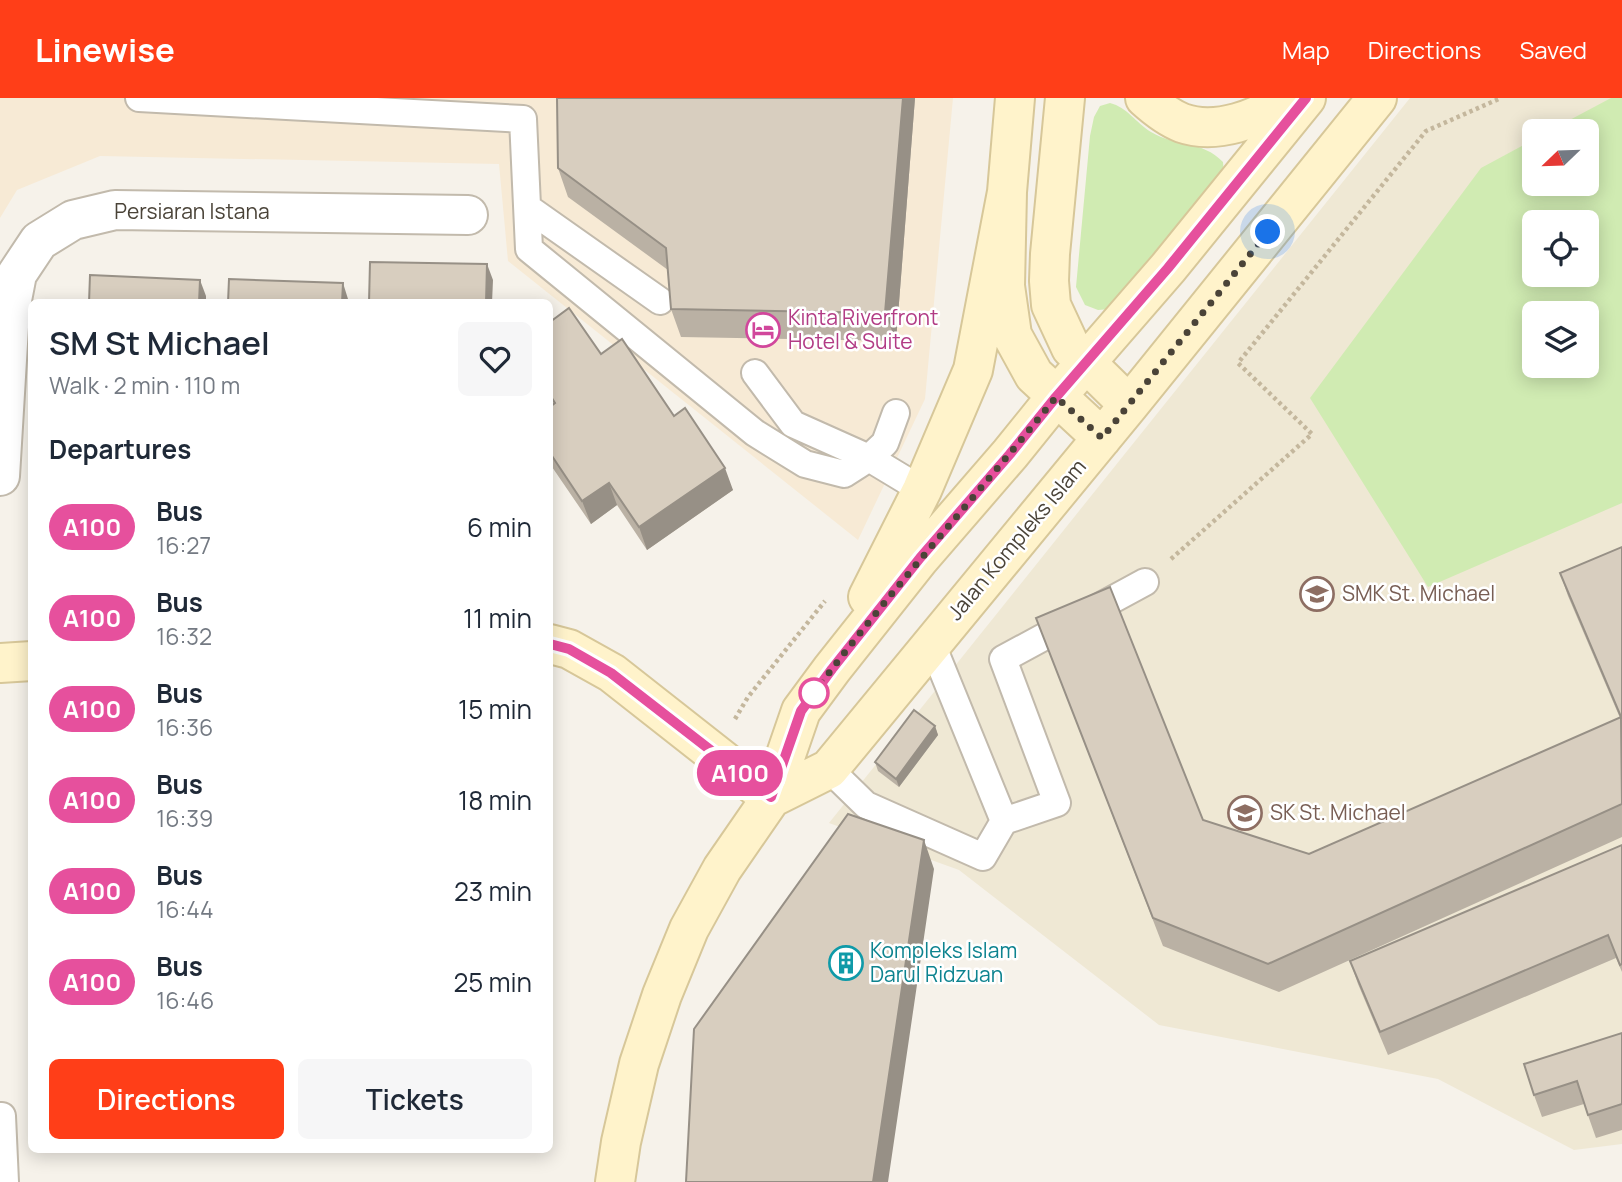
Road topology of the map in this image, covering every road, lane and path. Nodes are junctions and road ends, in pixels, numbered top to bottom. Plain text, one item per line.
1 (138, 98) edge
2 (1015, 98) edge
3 (1065, 98) edge
4 (1145, 98) edge
5 (1287, 98) edge
6 (1306, 98) edge
7 (1377, 98) edge
8 (1501, 98) edge
9 (1007, 192) junction
10 (528, 208) junction
11 (468, 215) dead end
12 (660, 301) dead end
13 (1085, 363) junction
14 (755, 373) dead end
15 (1056, 397) junction
16 (1129, 405) junction
17 (896, 413) dead end
18 (1102, 438) junction
19 (869, 458) junction
20 (0, 476) edge
21 (922, 490) junction
22 (1145, 582) joint
23 (931, 642) junction
24 (553, 645) edge
25 (28, 661) edge
26 (0, 663) edge
27 (832, 669) junction
28 (829, 769) junction
29 (771, 797) junction
30 (1004, 821) junction
31 (0, 1116) edge
32 (5, 1182) edge
33 (615, 1182) edge

1 - 10 lane
2 - 9 main road
3 - 13 main road
4 - 5 main road
6 - 13 main road, Jalan Kompleks Islam
7 - 16 main road, Jalan Kompleks Islam
8 - 22 path
9 - 15 main road
9 - 21 main road
10 - 12 lane
10 - 19 lane
11 - 20 street, Persiaran Istana
13 - 15 main road, Jalan Kompleks Islam
13 - 16 main road
14 - 19 lane
15 - 18 main road
15 - 27 main road, Jalan Kompleks Islam
16 - 18 main road, Jalan Kompleks Islam
17 - 19 lane
18 - 23 main road, Jalan Kompleks Islam
19 - 21 lane
21 - 27 main road
22 - 30 lane
23 - 28 main road, Jalan Kompleks Islam
23 - 30 lane
24 - 29 main road
25 - 26 main road
27 - 29 main road, Jalan Kompleks Islam
28 - 29 main road, Jalan Kompleks Islam
28 - 30 lane
29 - 33 main road, Jalan Kompleks Islam
31 - 32 lane

